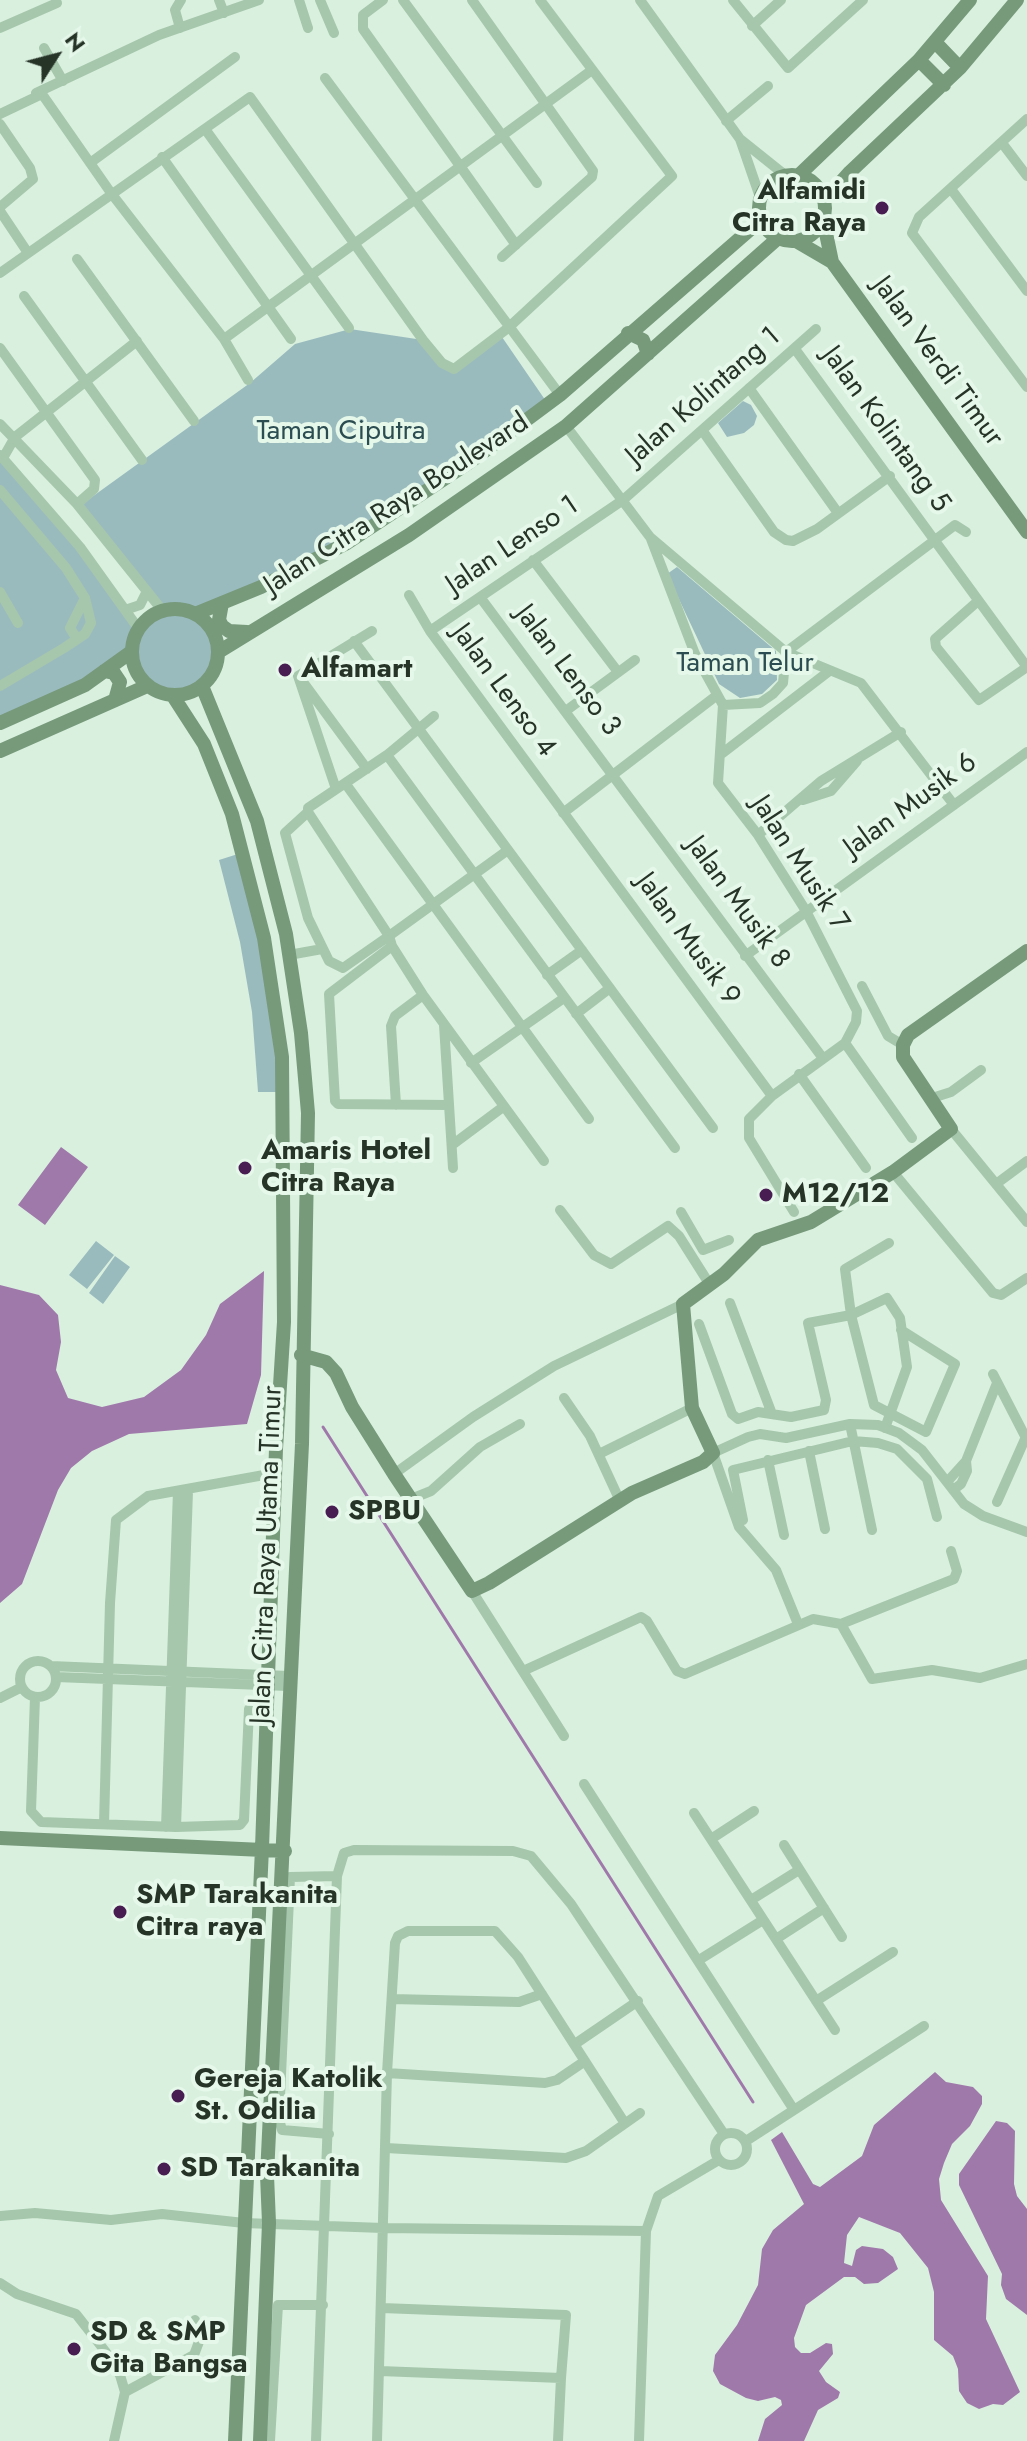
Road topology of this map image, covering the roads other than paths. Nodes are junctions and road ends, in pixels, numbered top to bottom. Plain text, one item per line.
1 (181, 0) edge
2 (219, 0) edge
3 (259, 0) edge
4 (299, 0) edge
5 (320, 0) edge
6 (383, 0) edge
7 (403, 0) edge
8 (472, 0) edge
9 (540, 0) edge
10 (640, 0) edge
11 (733, 0) edge
12 (781, 0) edge
13 (863, 0) edge
14 (970, 0) edge
15 (1017, 0) edge
16 (57, 3) dead end
17 (224, 13) junction
18 (752, 26) junction
19 (0, 28) edge
20 (180, 28) junction
21 (308, 28) dead end
22 (334, 33) dead end
23 (936, 43) junction
24 (44, 48) dead end
25 (235, 57) dead end
26 (919, 60) junction
27 (960, 68) junction
28 (592, 70) junction
29 (325, 78) dead end
30 (63, 81) junction
31 (944, 85) junction
32 (768, 86) dead end
33 (547, 105) junction
34 (0, 111) edge
35 (1027, 119) edge
36 (726, 121) junction
37 (0, 124) edge
38 (205, 129) junction
39 (503, 138) junction
40 (740, 139) junction
41 (1002, 143) junction
42 (162, 157) junction
43 (90, 163) junction
44 (459, 168) junction
45 (792, 175) junction
46 (1027, 176) edge
47 (537, 183) dead end
48 (951, 189) junction
49 (111, 193) junction
50 (760, 197) junction
51 (415, 201) junction
52 (824, 201) junction
53 (0, 209) edge
54 (823, 219) junction
55 (761, 220) junction
56 (777, 239) junction
57 (796, 241) junction
58 (356, 244) junction
59 (516, 245) junction
60 (28, 253) junction
61 (502, 257) dead end
62 (77, 259) dead end
63 (832, 262) junction
64 (0, 273) edge
65 (313, 275) junction
66 (1027, 291) edge
67 (24, 296) dead end
68 (270, 305) junction
69 (349, 328) dead end
70 (508, 328) junction
71 (816, 329) dead end
72 (628, 333) junction
73 (224, 339) junction
74 (291, 339) dead end
75 (137, 341) junction
76 (0, 348) edge
77 (795, 349) junction
78 (648, 354) junction
79 (84, 379) junction
80 (1025, 379) edge
81 (248, 380) dead end
82 (749, 388) junction
83 (560, 395) junction
84 (46, 410) junction
85 (194, 421) dead end
86 (0, 424) edge
87 (566, 426) junction
88 (702, 430) junction
89 (15, 437) junction
90 (1, 456) edge
91 (142, 460) dead end
92 (470, 462) junction
93 (890, 476) junction
94 (485, 484) junction
95 (0, 490) edge
96 (623, 500) junction
97 (77, 504) junction
98 (838, 513) junction
99 (966, 532) dead end
100 (1027, 532) edge
101 (650, 537) junction
102 (935, 541) junction
103 (533, 560) junction
104 (147, 591) junction
105 (0, 592) edge
106 (409, 595) dead end
107 (480, 597) junction
108 (85, 598) junction
109 (978, 601) junction
110 (222, 603) junction
111 (125, 610) junction
112 (162, 610) junction
113 (195, 614) junction
114 (18, 623) dead end
115 (138, 628) junction
116 (372, 631) dead end
117 (430, 631) junction
118 (247, 632) junction
119 (77, 639) junction
120 (354, 641) junction
121 (220, 651) junction
122 (131, 652) junction
123 (786, 652) junction
124 (635, 660) dead end
125 (1027, 667) edge
126 (104, 671) junction
127 (618, 672) junction
128 (828, 672) junction
129 (298, 676) junction
130 (0, 686) edge
131 (147, 686) junction
132 (202, 686) junction
133 (173, 696) junction
134 (115, 700) junction
135 (720, 701) junction
136 (211, 706) junction
137 (567, 710) junction
138 (434, 716) dead end
139 (187, 717) junction
140 (0, 723) edge
141 (422, 729) junction
142 (901, 732) junction
143 (0, 751) edge
144 (1027, 752) edge
145 (387, 755) junction
146 (720, 755) junction
147 (367, 769) junction
148 (615, 775) junction
149 (341, 786) junction
150 (954, 805) junction
151 (308, 812) junction
152 (563, 813) junction
153 (758, 835) junction
154 (508, 850) junction
155 (473, 875) junction
156 (433, 904) junction
157 (806, 911) junction
158 (390, 941) junction
159 (322, 949) junction
160 (582, 950) junction
161 (1027, 951) edge
162 (289, 955) junction
163 (745, 956) junction
164 (547, 975) junction
165 (862, 986) dead end
166 (610, 988) junction
167 (423, 995) junction
168 (564, 998) junction
169 (576, 1014) junction
170 (444, 1023) junction
171 (522, 1026) junction
172 (845, 1043) junction
173 (903, 1045) junction
174 (822, 1057) junction
175 (471, 1063) junction
176 (981, 1070) dead end
177 (799, 1074) junction
178 (772, 1096) junction
179 (929, 1099) junction
180 (396, 1105) junction
181 (449, 1105) junction
182 (503, 1107) junction
183 (589, 1119) dead end
184 (713, 1128) dead end
185 (951, 1129) junction
186 (912, 1138) dead end
187 (452, 1145) junction
188 (675, 1148) dead end
189 (544, 1161) dead end
190 (1027, 1161) edge
191 (453, 1168) dead end
192 (866, 1168) dead end
193 (893, 1172) junction
194 (996, 1184) junction
195 (560, 1210) dead end
196 (681, 1212) dead end
197 (794, 1212) dead end
198 (284, 1213) junction
199 (305, 1214) junction
200 (1027, 1222) edge
201 (889, 1243) dead end
202 (740, 1258) junction
203 (1027, 1278) edge
204 (710, 1285) junction
205 (730, 1303) dead end
206 (683, 1304) junction
207 (851, 1315) junction
208 (699, 1324) dead end
209 (901, 1330) junction
210 (301, 1355) junction
211 (564, 1398) dead end
212 (692, 1408) junction
213 (772, 1414) junction
214 (890, 1414) junction
215 (520, 1424) dead end
216 (850, 1424) junction
217 (885, 1428) junction
218 (1026, 1440) edge
219 (853, 1441) junction
220 (809, 1451) junction
221 (713, 1453) junction
222 (599, 1454) junction
223 (768, 1460) junction
224 (275, 1473) junction
225 (394, 1474) junction
226 (950, 1486) junction
227 (183, 1491) junction
228 (411, 1499) junction
229 (620, 1501) junction
230 (997, 1502) dead end
231 (937, 1517) dead end
232 (743, 1520) dead end
233 (825, 1529) dead end
234 (872, 1530) dead end
235 (1027, 1532) edge
236 (784, 1535) dead end
237 (273, 1545) junction
238 (296, 1545) junction
239 (951, 1551) dead end
240 (472, 1591) junction
241 (798, 1624) junction
242 (841, 1624) junction
243 (1027, 1664) edge
244 (523, 1671) junction
245 (53, 1672) junction
246 (108, 1674) junction
247 (176, 1677) junction
248 (268, 1681) junction
249 (288, 1681) junction
250 (22, 1687) junction
251 (35, 1697) junction
252 (0, 1698) edge
253 (249, 1709) dead end
254 (564, 1736) dead end
255 (584, 1784) dead end
256 (754, 1811) dead end
257 (694, 1813) dead end
258 (104, 1824) junction
259 (171, 1827) junction
260 (0, 1838) edge
261 (711, 1839) junction
262 (784, 1845) dead end
263 (262, 1848) junction
264 (285, 1851) junction
265 (799, 1870) junction
266 (337, 1876) junction
267 (751, 1900) junction
268 (824, 1908) junction
269 (763, 1920) junction
270 (842, 1937) dead end
271 (776, 1939) junction
272 (893, 1952) dead end
273 (699, 1960) junction
274 (542, 1994) junction
275 (392, 1999) junction
276 (638, 2001) junction
277 (816, 2001) junction
278 (924, 2026) dead end
279 (835, 2030) dead end
280 (575, 2044) junction
281 (252, 2054) junction
282 (274, 2055) junction
283 (585, 2061) junction
284 (387, 2073) junction
285 (794, 2110) junction
286 (640, 2113) dead end
287 (624, 2122) junction
288 (329, 2134) junction
289 (724, 2134) junction
290 (746, 2141) junction
291 (386, 2148) junction
292 (719, 2160) junction
293 (0, 2216) edge
294 (244, 2223) junction
295 (269, 2223) junction
296 (326, 2224) junction
297 (383, 2228) junction
298 (646, 2231) junction
299 (0, 2283) edge
300 (323, 2305) junction
301 (382, 2308) junction
302 (195, 2320) dead end
303 (380, 2371) junction
304 (561, 2378) junction
305 (125, 2392) junction
306 (114, 2441) edge
307 (235, 2441) edge
308 (260, 2441) edge
309 (270, 2441) edge
310 (316, 2441) edge
311 (377, 2441) edge
312 (558, 2441) edge
313 (639, 2441) edge

1 - 20 street
2 - 17 street
3 - 17 street
4 - 21 street
5 - 22 street
6 - 44 street
7 - 39 street
8 - 33 street
9 - 28 street
10 - 36 street
11 - 18 street
12 - 18 street
13 - 18 street
14 - 23 main road
15 - 27 main road
16 - 19 street
17 - 20 street
20 - 30 street
23 - 26 main road
23 - 27 main road
24 - 30 street
25 - 43 street
26 - 31 main road
26 - 45 main road
27 - 31 main road
28 - 33 street
28 - 70 street
29 - 51 street
30 - 34 street
31 - 52 main road
32 - 36 street
33 - 39 street
33 - 59 street
34 - 43 street
35 - 41 street
36 - 40 street
37 - 53 street
38 - 42 street
38 - 58 street
38 - 65 street
39 - 44 street
39 - 47 street
40 - 45 street
40 - 50 street
41 - 46 street
41 - 48 street
42 - 49 street
42 - 68 street
43 - 49 street
44 - 51 street
44 - 59 street
45 - 50 main road
45 - 52 main road
48 - 66 street
48 - 80 street
49 - 60 street
49 - 73 street
50 - 55 main road
51 - 58 street
51 - 70 street
52 - 54 main road
53 - 60 street
54 - 57 main road
54 - 63 main road, Jalan Verdi Timur
55 - 56 main road
55 - 72 main road, Jalan Citra Raya Boulevard
56 - 57 main road
56 - 78 main road, Jalan Citra Raya Boulevard
57 - 63 main road, Jalan Verdi Timur
58 - 65 street
58 - 70 street
59 - 61 street
60 - 64 street
62 - 75 street
63 - 100 main road, Jalan Verdi Timur
65 - 68 street
65 - 69 street
67 - 79 street
68 - 73 street
68 - 74 street
70 - 83 street
71 - 77 street, Jalan Kolintang 1
72 - 78 main road
72 - 83 main road, Jalan Citra Raya Boulevard
73 - 81 street
75 - 79 street
75 - 85 street
76 - 84 street
77 - 82 street, Jalan Kolintang 1
77 - 93 street, Jalan Kolintang 5
78 - 87 main road, Jalan Citra Raya Boulevard
79 - 84 street
79 - 91 street
82 - 88 street, Jalan Kolintang 1
82 - 98 street
83 - 92 main road, Jalan Citra Raya Boulevard
84 - 89 street
84 - 97 street
86 - 89 street
87 - 94 main road, Jalan Citra Raya Boulevard
87 - 96 street
88 - 96 street, Jalan Kolintang 1
88 - 98 street
89 - 90 street
89 - 97 street
90 - 111 street
92 - 94 main road
92 - 110 main road, Jalan Citra Raya Boulevard
93 - 98 street
93 - 102 street, Jalan Kolintang 5
94 - 118 main road, Jalan Citra Raya Boulevard
95 - 108 street
96 - 101 street
96 - 103 street, Jalan Lenso 1
97 - 104 street
99 - 102 street
101 - 123 street
101 - 135 street
102 - 109 street, Jalan Kolintang 5
102 - 123 street
103 - 107 street, Jalan Lenso 1
103 - 127 street
104 - 111 street
104 - 112 street
105 - 114 street
106 - 117 street, Jalan Lenso 4
107 - 117 street, Jalan Lenso 1
107 - 137 street, Jalan Lenso 3
108 - 119 street
108 - 119 street
109 - 125 street, Jalan Kolintang 5
109 - 125 street
110 - 113 main road, Jalan Citra Raya Boulevard
110 - 118 main road
111 - 115 street
112 - 113 main road
112 - 115 main road
113 - 121 main road
115 - 122 main road
116 - 120 street
117 - 152 street, Jalan Lenso 4
118 - 121 main road, Jalan Citra Raya Boulevard
119 - 130 street
120 - 129 street
120 - 141 street
121 - 132 main road
122 - 126 main road
122 - 131 main road
123 - 128 street
123 - 135 street
124 - 127 street
126 - 134 main road
126 - 140 main road
127 - 137 street
128 - 142 street
128 - 146 street
129 - 147 street
129 - 149 street
131 - 133 main road
131 - 134 main road
132 - 133 main road
132 - 136 main road, Jalan Citra Raya Utama Timur
133 - 139 main road, Jalan Citra Raya Utama Timur
134 - 143 main road
135 - 146 street, Jalan Musik 7
135 - 148 street
136 - 139 main road
136 - 162 main road, Jalan Citra Raya Utama Timur
137 - 148 street, Jalan Lenso 3
138 - 141 street
139 - 198 main road, Jalan Citra Raya Utama Timur
141 - 145 street
141 - 154 street
142 - 150 street
142 - 153 street
144 - 150 street, Jalan Musik 6
145 - 147 street
145 - 155 street
146 - 153 street, Jalan Musik 7
147 - 149 street
148 - 152 street
148 - 163 street, Jalan Musik 8
149 - 151 street
149 - 156 street
150 - 157 street, Jalan Musik 6
151 - 158 street
151 - 159 street
152 - 178 street, Jalan Musik 9
153 - 157 street, Jalan Musik 7
154 - 155 street
154 - 160 street
155 - 156 street
155 - 164 street
156 - 158 street
156 - 171 street
157 - 163 street, Jalan Musik 6
157 - 172 street, Jalan Musik 7
158 - 159 street
158 - 167 street
158 - 180 street
159 - 162 street
160 - 164 street
160 - 166 street
161 - 173 main road
162 - 199 main road, Jalan Citra Raya Utama Timur
163 - 174 street, Jalan Musik 8
164 - 168 street
165 - 173 street
166 - 169 street
166 - 184 street
167 - 170 street
167 - 180 street
168 - 169 street
168 - 171 street
169 - 188 street
170 - 175 street
170 - 181 street
171 - 175 street
171 - 183 street
172 - 174 street
172 - 186 street
173 - 179 main road
174 - 177 street
175 - 182 street
176 - 179 street
177 - 178 street
177 - 192 street
178 - 197 street
179 - 185 main road
180 - 181 street
181 - 187 street
182 - 187 street
182 - 189 street
185 - 193 main road
185 - 194 street
187 - 191 street
190 - 194 street
193 - 202 main road
193 - 203 street
194 - 200 street
195 - 204 street
196 - 202 street
198 - 199 main road
198 - 224 main road, Jalan Citra Raya Utama Timur
199 - 210 main road, Jalan Citra Raya Utama Timur
201 - 207 street
202 - 204 main road
204 - 206 main road
205 - 213 street
206 - 212 main road
206 - 225 street
207 - 209 street
207 - 213 street
207 - 214 street
208 - 213 street
209 - 214 street
209 - 214 street
210 - 225 main road
210 - 238 main road, Jalan Citra Raya Utama Timur
211 - 222 street
212 - 221 main road
212 - 222 street
214 - 217 street
215 - 228 street
216 - 217 street
216 - 219 street
216 - 221 street
217 - 226 street
218 - 226 street
218 - 230 street
219 - 220 street
219 - 231 street
219 - 234 street
220 - 223 street
220 - 233 street
221 - 229 main road
221 - 241 street
222 - 229 street
223 - 232 street
223 - 236 street
224 - 227 street
224 - 237 main road, Jalan Citra Raya Utama Timur
225 - 228 main road
226 - 235 street
227 - 246 street
227 - 247 street
228 - 240 main road
229 - 240 main road
237 - 238 main road
237 - 248 main road, Jalan Citra Raya Utama Timur
238 - 249 main road, Jalan Citra Raya Utama Timur
239 - 242 street
240 - 244 street
241 - 242 street
241 - 244 street
242 - 243 street
244 - 254 street
245 - 246 street
245 - 250 street
245 - 251 street
246 - 247 street
246 - 258 street
247 - 248 street
247 - 259 street
248 - 249 street
248 - 263 main road, Jalan Citra Raya Utama Timur
249 - 264 main road, Jalan Citra Raya Utama Timur
250 - 251 street
250 - 252 street
251 - 258 street
253 - 259 street
255 - 273 street
256 - 261 street
257 - 261 street
258 - 259 street
260 - 263 main road
261 - 267 street
262 - 265 street
263 - 264 main road
263 - 281 main road, Jalan Citra Raya Utama Timur
264 - 282 main road, Jalan Citra Raya Utama Timur
265 - 267 street
265 - 268 street
266 - 276 street
266 - 288 street
266 - 288 street
267 - 269 street
268 - 270 street
268 - 271 street
269 - 271 street
269 - 273 street
271 - 277 street
272 - 277 street
273 - 285 street
274 - 275 street
274 - 275 street
274 - 280 street
275 - 284 street
276 - 280 street
276 - 289 street
277 - 279 street
278 - 285 street
280 - 283 street
281 - 282 main road
281 - 294 main road, Jalan Citra Raya Utama Timur
282 - 295 main road, Jalan Citra Raya Utama Timur
283 - 284 street
283 - 287 street
284 - 291 street
285 - 290 street
286 - 287 street
287 - 291 street
288 - 296 street
289 - 290 street
289 - 292 street
290 - 292 street
291 - 297 street
292 - 298 street
293 - 294 street
294 - 295 street
294 - 307 main road, Jalan Citra Raya Utama Timur
295 - 296 street
295 - 308 main road, Jalan Citra Raya Utama Timur
296 - 297 street
296 - 300 street
297 - 298 street
297 - 301 street
298 - 313 street
299 - 305 street
300 - 309 street
300 - 310 street
301 - 303 street
301 - 304 street
302 - 305 street
303 - 304 street
303 - 311 street
304 - 312 street
305 - 306 street

